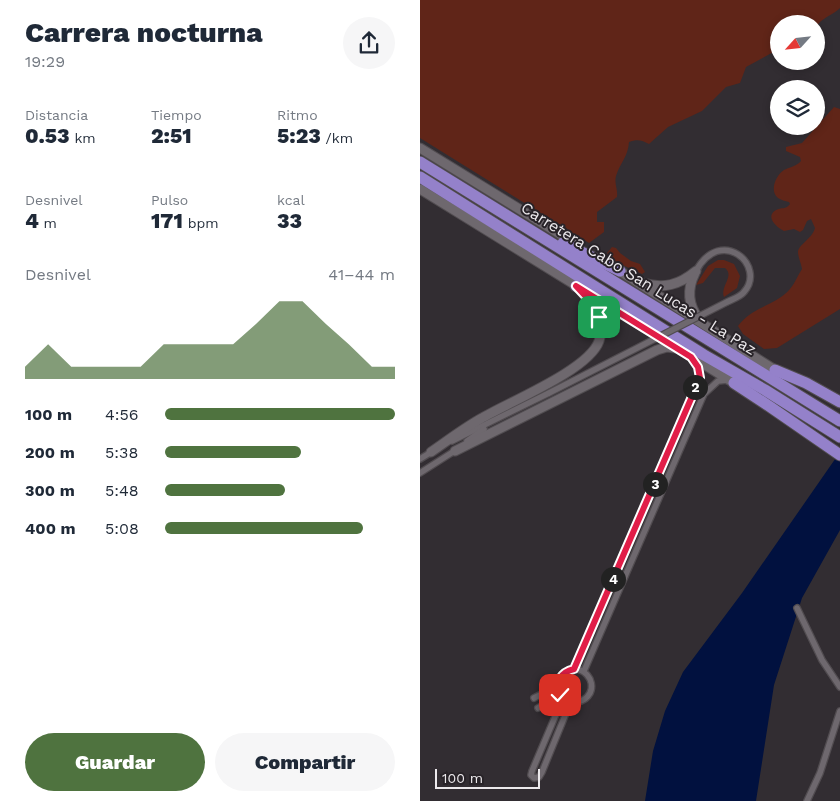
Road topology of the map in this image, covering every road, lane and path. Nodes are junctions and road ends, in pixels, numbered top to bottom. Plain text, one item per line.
1 (420, 148) edge
2 (420, 162) edge
3 (420, 177) edge
4 (420, 189) edge
5 (424, 195) edge
6 (507, 216) junction
7 (620, 271) junction
8 (696, 271) junction
9 (634, 280) junction
10 (576, 286) junction
11 (632, 309) junction
12 (703, 323) junction
13 (681, 351) junction
14 (691, 357) junction
15 (775, 370) junction
16 (732, 382) junction
17 (765, 390) junction
18 (807, 401) junction
19 (840, 402) edge
20 (495, 421) junction
21 (840, 421) edge
22 (840, 437) edge
23 (455, 451) junction
24 (431, 452) junction
25 (840, 455) edge
26 (420, 459) edge
27 (420, 473) edge
28 (644, 510) junction
29 (652, 516) junction
30 (797, 608) dead end
31 (594, 622) junction
32 (605, 625) junction
33 (574, 669) junction
34 (584, 671) junction
35 (557, 685) junction
36 (840, 687) edge
37 (562, 697) junction
38 (534, 698) dead end
39 (571, 701) junction
40 (538, 708) dead end
41 (840, 710) edge
42 (806, 801) edge

1 - 7 main road
2 - 6 highway, Carretera Cabo San Lucas - La Paz
3 - 11 highway, Carretera Cabo San Lucas - La Paz
4 - 5 main road
5 - 10 main road
6 - 7 highway
6 - 18 highway, Carretera Cabo San Lucas - La Paz
7 - 9 main road
8 - 9 main road
8 - 12 main road
8 - 20 street, bridge
9 - 12 main road
10 - 11 highway
10 - 13 main road
10 - 24 main road
11 - 17 highway, Carretera Cabo San Lucas - La Paz
12 - 15 main road
13 - 14 main road
13 - 23 main road
14 - 16 main road
14 - 28 street
15 - 18 highway
15 - 19 highway
16 - 17 highway
16 - 25 highway
16 - 29 street
17 - 22 highway, Carretera Cabo San Lucas - La Paz
18 - 21 highway, Carretera Cabo San Lucas - La Paz
20 - 23 street
20 - 24 street
23 - 27 street
24 - 26 street
28 - 29 street
28 - 31 street
29 - 32 street
30 - 36 street
31 - 32 street
31 - 33 street
32 - 34 street
33 - 34 street
33 - 35 street
34 - 39 street
35 - 37 street
35 - 38 street
37 - 39 street
37 - 39 street
37 - 40 street
41 - 42 street

